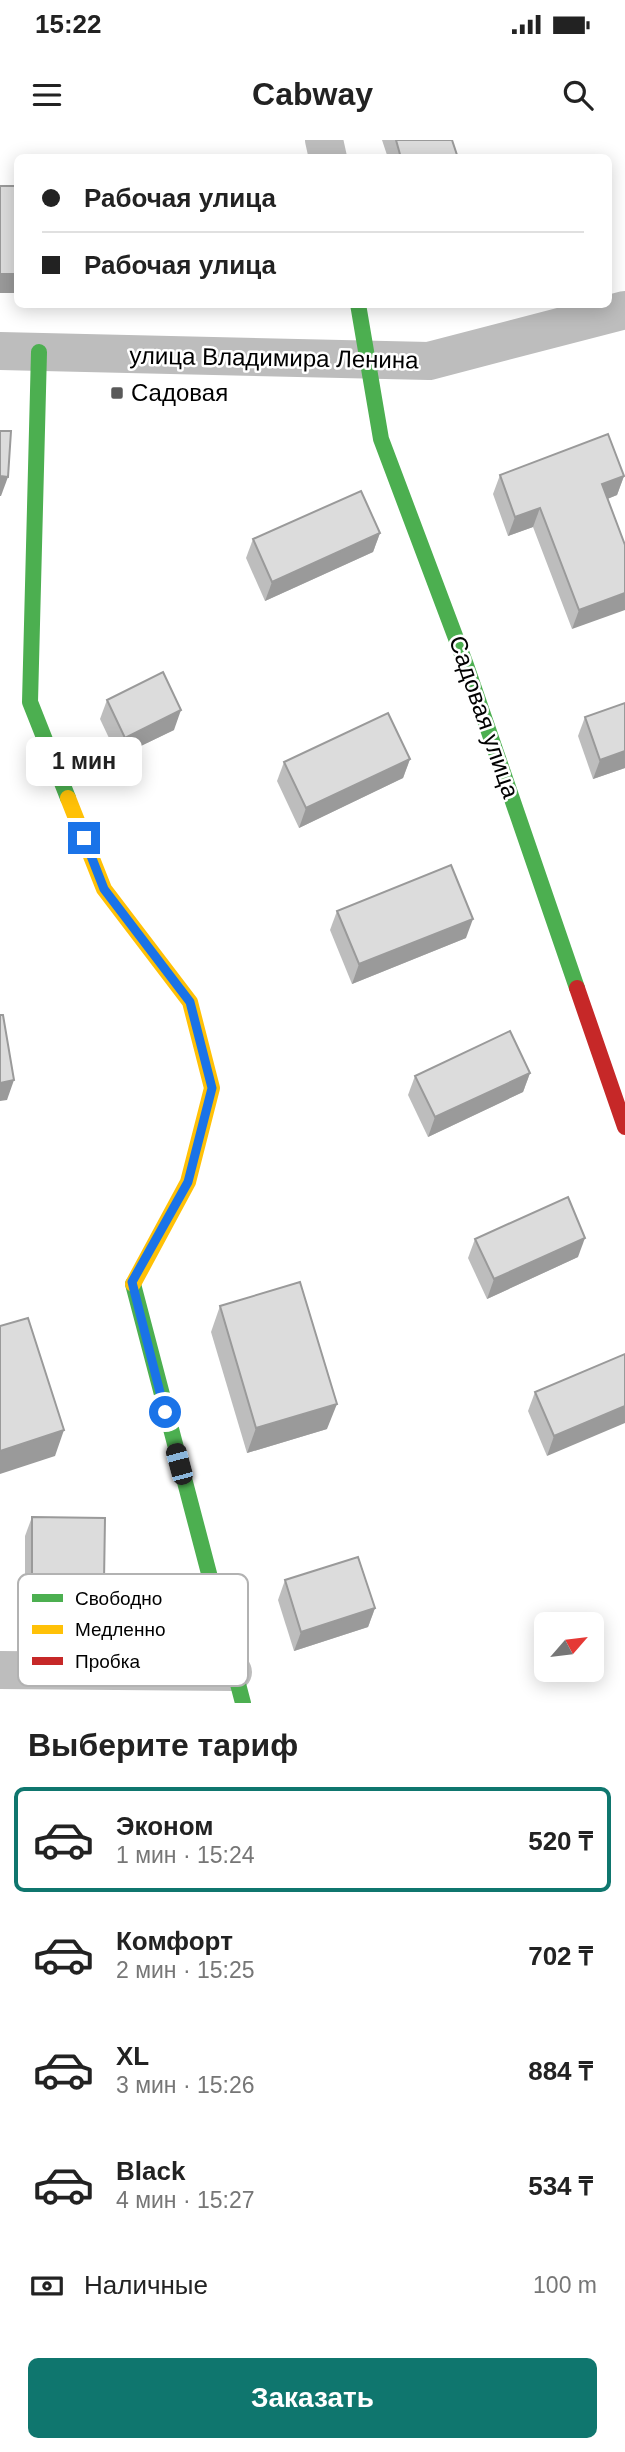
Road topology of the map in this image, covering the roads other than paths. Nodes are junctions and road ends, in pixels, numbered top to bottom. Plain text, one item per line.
1 (359, 308) edge
2 (625, 310) edge
3 (0, 351) edge
4 (40, 352) junction
5 (366, 362) junction
6 (625, 1127) edge
7 (208, 1574) edge
8 (0, 1670) edge
9 (18, 1671) edge

1 - 5 street, Садовая улица
2 - 5 street, улица Владимира Ленина
3 - 4 street, улица Владимира Ленина
4 - 5 street, улица Владимира Ленина
4 - 7 street
5 - 6 street, Садовая улица
8 - 9 street

